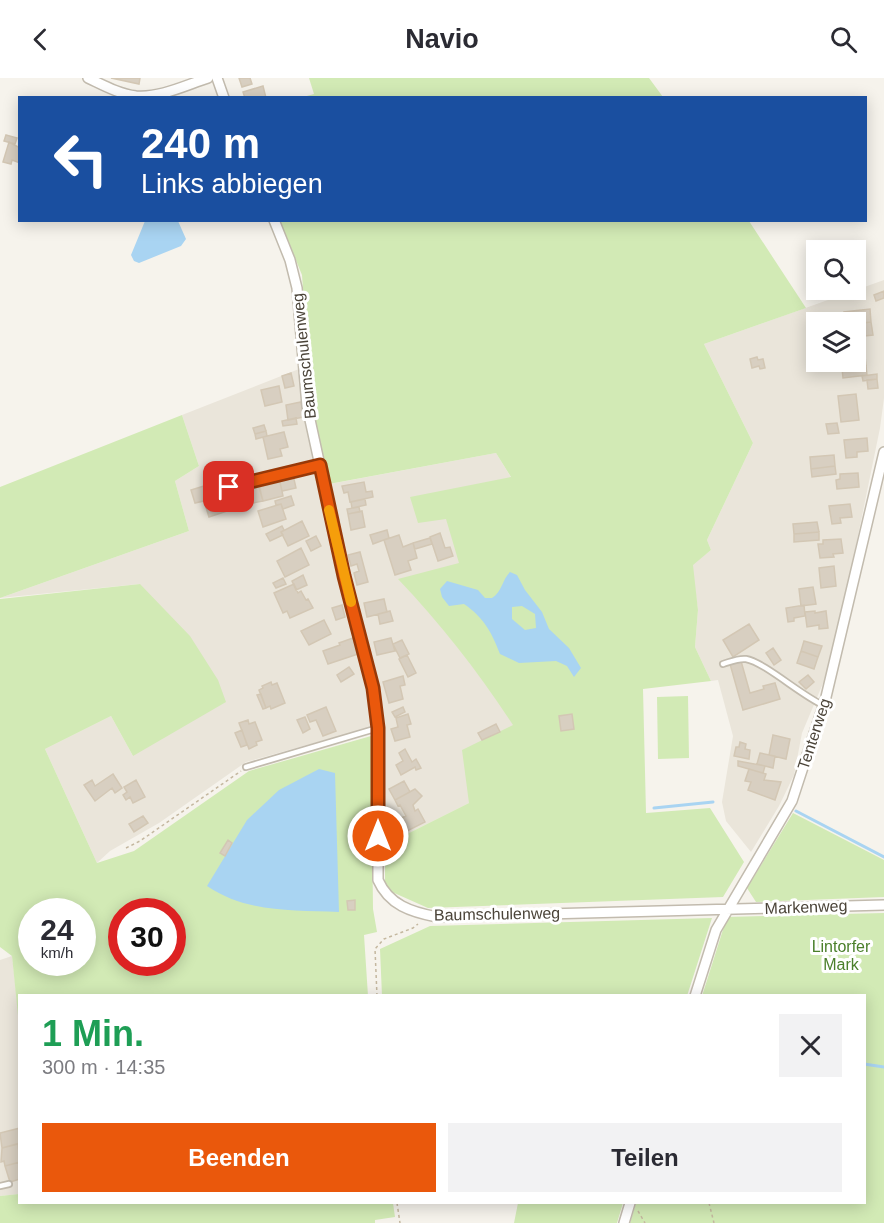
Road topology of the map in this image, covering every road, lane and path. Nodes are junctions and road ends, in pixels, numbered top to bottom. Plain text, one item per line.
1 (88, 78) edge
2 (208, 78) edge
3 (217, 78) edge
4 (223, 96) edge
5 (275, 222) edge
6 (884, 452) edge
7 (320, 465) junction
8 (229, 487) dead end
9 (723, 664) dead end
10 (823, 705) junction
11 (378, 728) junction
12 (246, 767) joint
13 (126, 848) dead end
14 (884, 905) edge
15 (727, 909) junction
16 (427, 915) junction
17 (377, 994) edge
18 (696, 994) edge
19 (9, 1184) dead end
20 (0, 1186) edge
21 (397, 1204) edge
22 (632, 1204) edge
23 (633, 1204) edge
24 (709, 1204) edge
25 (400, 1223) edge
26 (624, 1223) edge
27 (645, 1223) edge
28 (714, 1223) edge

1 - 2 street
3 - 4 street
5 - 7 street, Baumschulenweg
6 - 10 street, Tenterweg
7 - 8 lane
7 - 11 street, Baumschulenweg
9 - 10 lane
10 - 15 street, Tenterweg
11 - 12 lane
11 - 16 street, Baumschulenweg
12 - 13 path
14 - 15 street, Markenweg
15 - 16 street, Baumschulenweg
15 - 18 street, Tenterweg
16 - 17 path
19 - 20 lane
21 - 25 path
22 - 26 street
23 - 27 path
24 - 28 path

